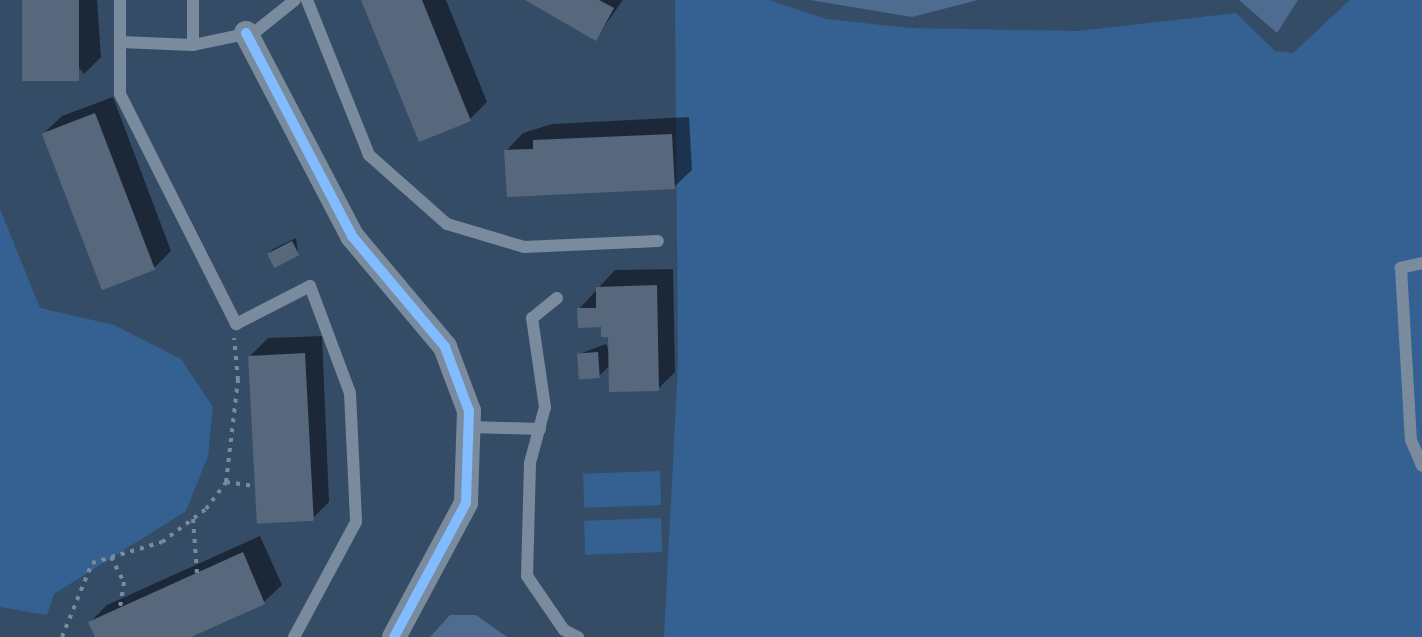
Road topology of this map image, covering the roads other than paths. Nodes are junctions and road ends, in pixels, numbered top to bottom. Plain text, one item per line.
1 (120, 0) edge
2 (193, 0) edge
3 (295, 0) edge
4 (307, 0) edge
5 (246, 33) junction
6 (121, 42) junction
7 (193, 45) junction
8 (658, 241) dead end
9 (1422, 263) edge
10 (557, 298) dead end
11 (472, 427) junction
12 (540, 429) junction
13 (1422, 466) edge
14 (294, 637) edge
15 (394, 637) edge
16 (578, 637) edge

1 - 6 lane
2 - 7 lane
3 - 5 lane
4 - 8 lane
5 - 7 lane
5 - 11 street
6 - 7 lane
6 - 14 lane
9 - 13 lane
10 - 12 lane
11 - 12 lane
11 - 15 street
12 - 16 lane

